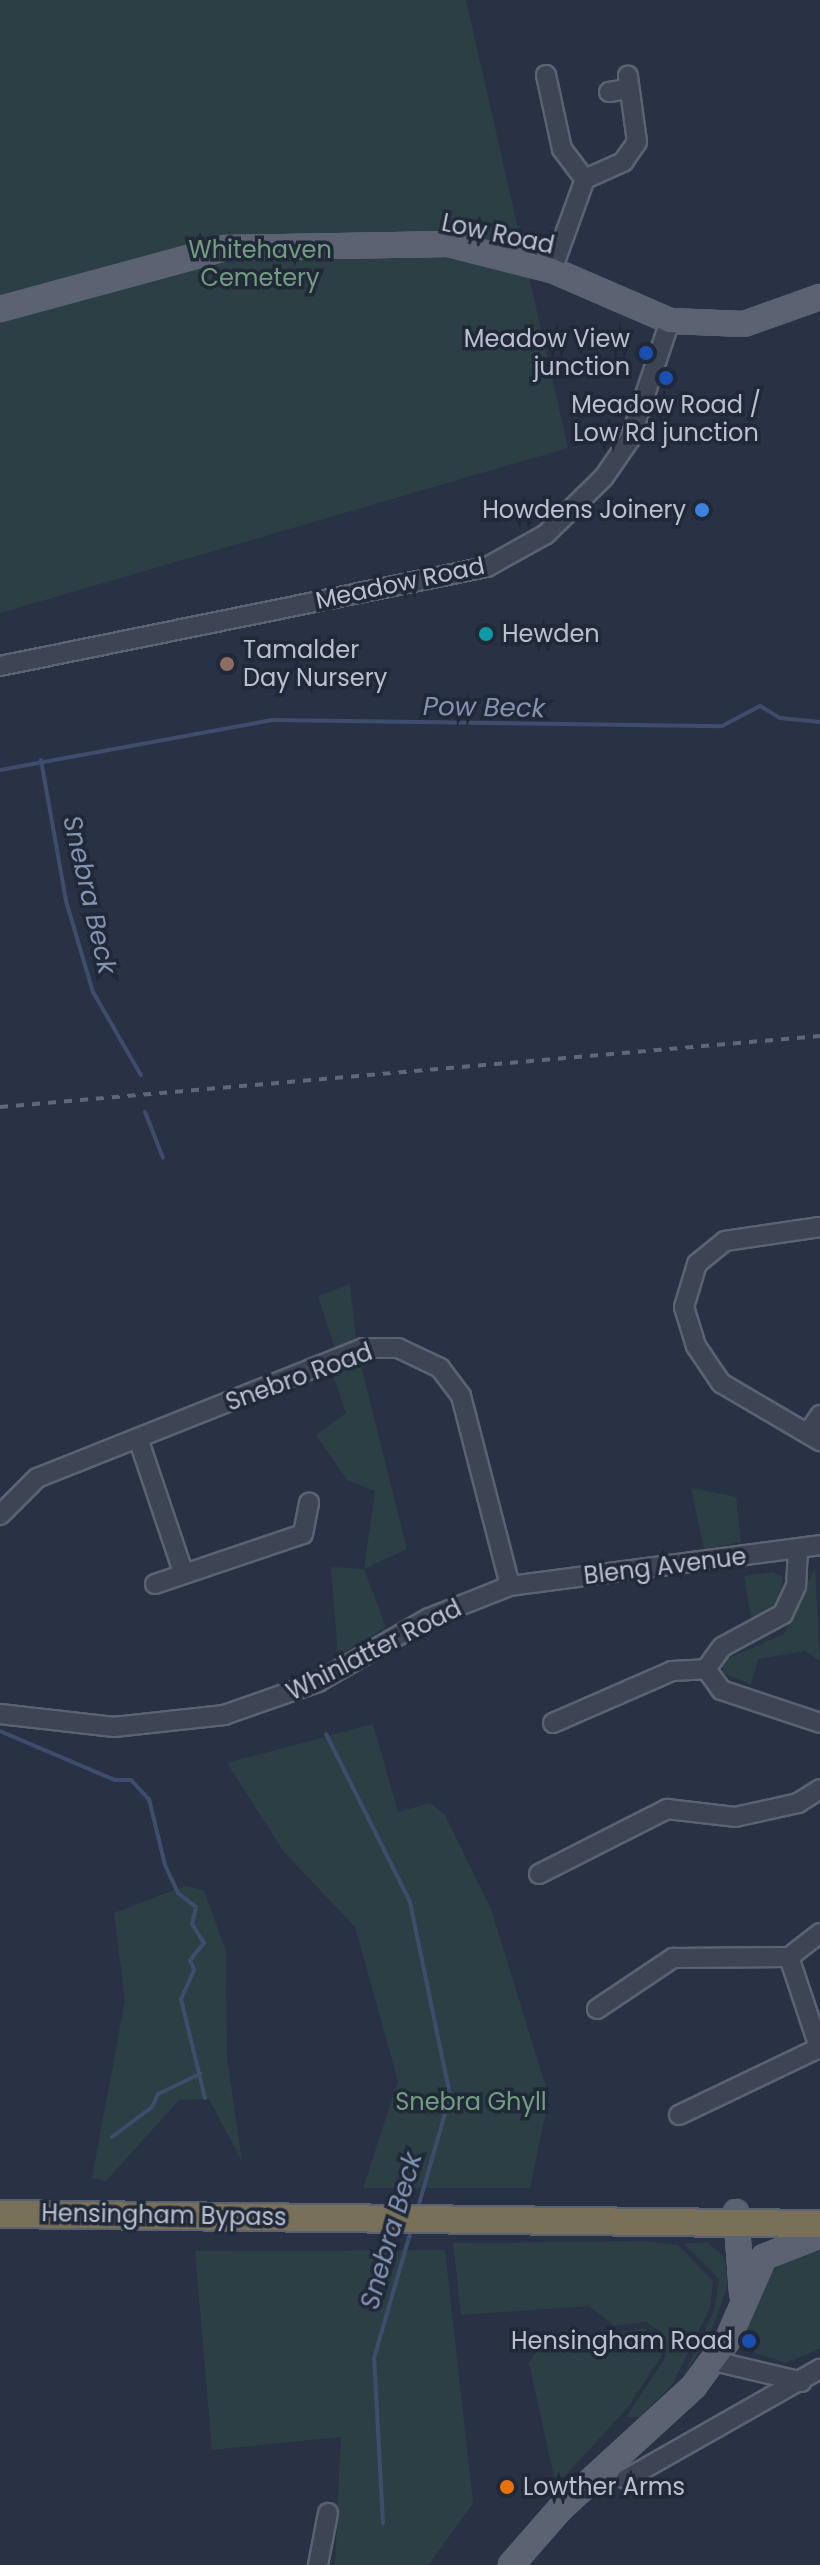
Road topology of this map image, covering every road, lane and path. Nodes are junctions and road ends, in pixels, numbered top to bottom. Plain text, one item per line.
1 (546, 75) dead end
2 (609, 92) dead end
3 (585, 179) junction
4 (552, 270) junction
5 (810, 302) edge
6 (0, 309) edge
7 (670, 321) junction
8 (0, 666) edge
9 (820, 1227) edge
10 (820, 1415) edge
11 (814, 1437) edge
12 (138, 1438) junction
13 (309, 1503) dead end
14 (0, 1515) edge
15 (820, 1545) edge
16 (798, 1549) junction
17 (183, 1572) junction
18 (155, 1584) dead end
19 (510, 1586) junction
20 (706, 1669) junction
21 (0, 1714) edge
22 (553, 1723) dead end
23 (820, 1723) edge
24 (820, 1789) edge
25 (539, 1874) dead end
26 (820, 1933) edge
27 (789, 1957) junction
28 (597, 2009) dead end
29 (820, 2049) edge
30 (679, 2115) dead end
31 (820, 2207) edge
32 (0, 2214) edge
33 (742, 2223) junction
34 (820, 2224) edge
35 (820, 2235) edge
36 (755, 2268) junction
37 (743, 2298) junction
38 (714, 2361) junction
39 (820, 2369) edge
40 (802, 2382) junction
41 (626, 2479) dead end
42 (328, 2513) dead end
43 (318, 2565) edge
44 (511, 2565) edge

1 - 3 street
2 - 3 street
3 - 4 street
4 - 6 main road, Low Road
4 - 7 main road, Low Road
5 - 7 main road, Low Road
7 - 8 street, Meadow Road
9 - 11 street
10 - 11 street
12 - 14 street, Snebro Road
12 - 17 street
12 - 19 street, Snebro Road
13 - 17 street
15 - 16 street, Bleng Avenue
16 - 19 street, Bleng Avenue
16 - 20 street
17 - 18 street
19 - 21 street, Whinlatter Road
20 - 22 street
20 - 23 street
24 - 25 street
26 - 27 street
27 - 28 street
27 - 29 street
29 - 30 street
31 - 33 highway
32 - 33 highway, Hensingham Bypass
33 - 34 highway
33 - 36 main road
33 - 37 main road
35 - 36 main road
36 - 37 main road
37 - 38 main road
38 - 40 street
38 - 44 main road
39 - 40 street
40 - 41 street
42 - 43 street

